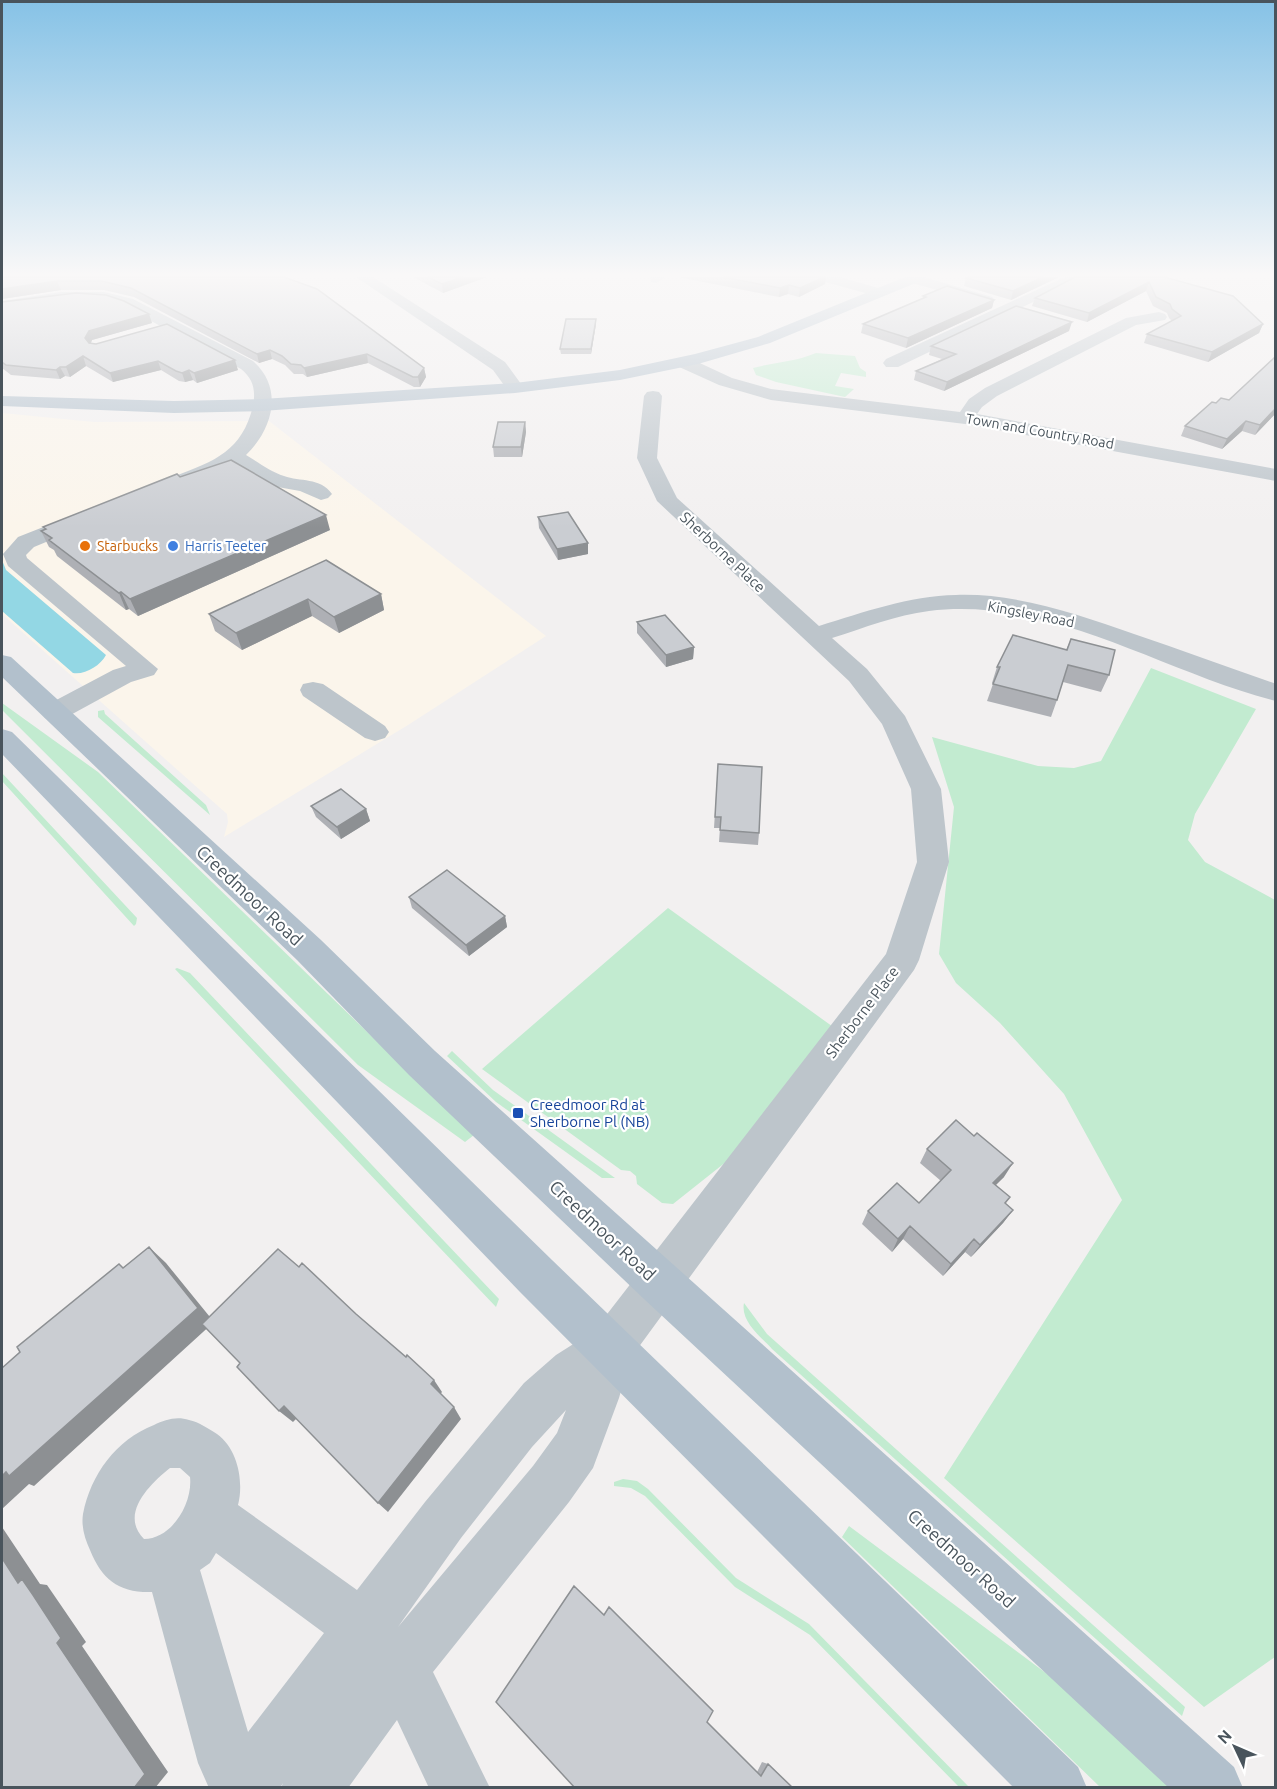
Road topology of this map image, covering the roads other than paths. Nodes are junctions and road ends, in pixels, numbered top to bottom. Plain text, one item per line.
1 (239, 360) edge
2 (491, 360) edge
3 (898, 360) edge
4 (1052, 360) edge
5 (690, 361) joint
6 (892, 363) dead end
7 (515, 388) junction
8 (653, 396) dead end
9 (2, 401) edge
10 (262, 405) junction
11 (965, 418) junction
12 (233, 456) junction
13 (1275, 475) edge
14 (163, 487) edge
15 (321, 494) dead end
16 (106, 510) edge
17 (815, 634) junction
18 (2, 663) edge
19 (313, 690) dead end
20 (1275, 693) edge
21 (55, 712) junction
22 (375, 732) dead end
23 (2, 738) edge
24 (660, 1283) junction
25 (610, 1347) junction
26 (210, 1516) junction
27 (170, 1560) junction
28 (360, 1632) junction
29 (401, 1667) junction
30 (242, 1788) edge
31 (311, 1788) edge
32 (459, 1788) edge
33 (1057, 1788) edge
34 (1213, 1788) edge

1 - 10 street
2 - 7 street
3 - 6 street
4 - 11 street
5 - 7 main road
5 - 11 street, Town and Country Road
7 - 10 main road
8 - 17 street, Sherborne Place
9 - 10 main road
10 - 12 street
11 - 13 street, Town and Country Road
12 - 14 street
12 - 15 street
16 - 21 street
17 - 20 street, Kingsley Road
17 - 24 street, Sherborne Place
18 - 21 main road, Creedmoor Road
19 - 22 street
21 - 24 main road, Creedmoor Road
23 - 25 main road
24 - 25 street, Sherborne Place
24 - 34 main road, Creedmoor Road
25 - 28 street
25 - 29 street
25 - 33 main road
26 - 27 street
26 - 27 street
26 - 28 street
27 - 30 street
28 - 29 street
28 - 30 street
29 - 31 street
29 - 32 street

